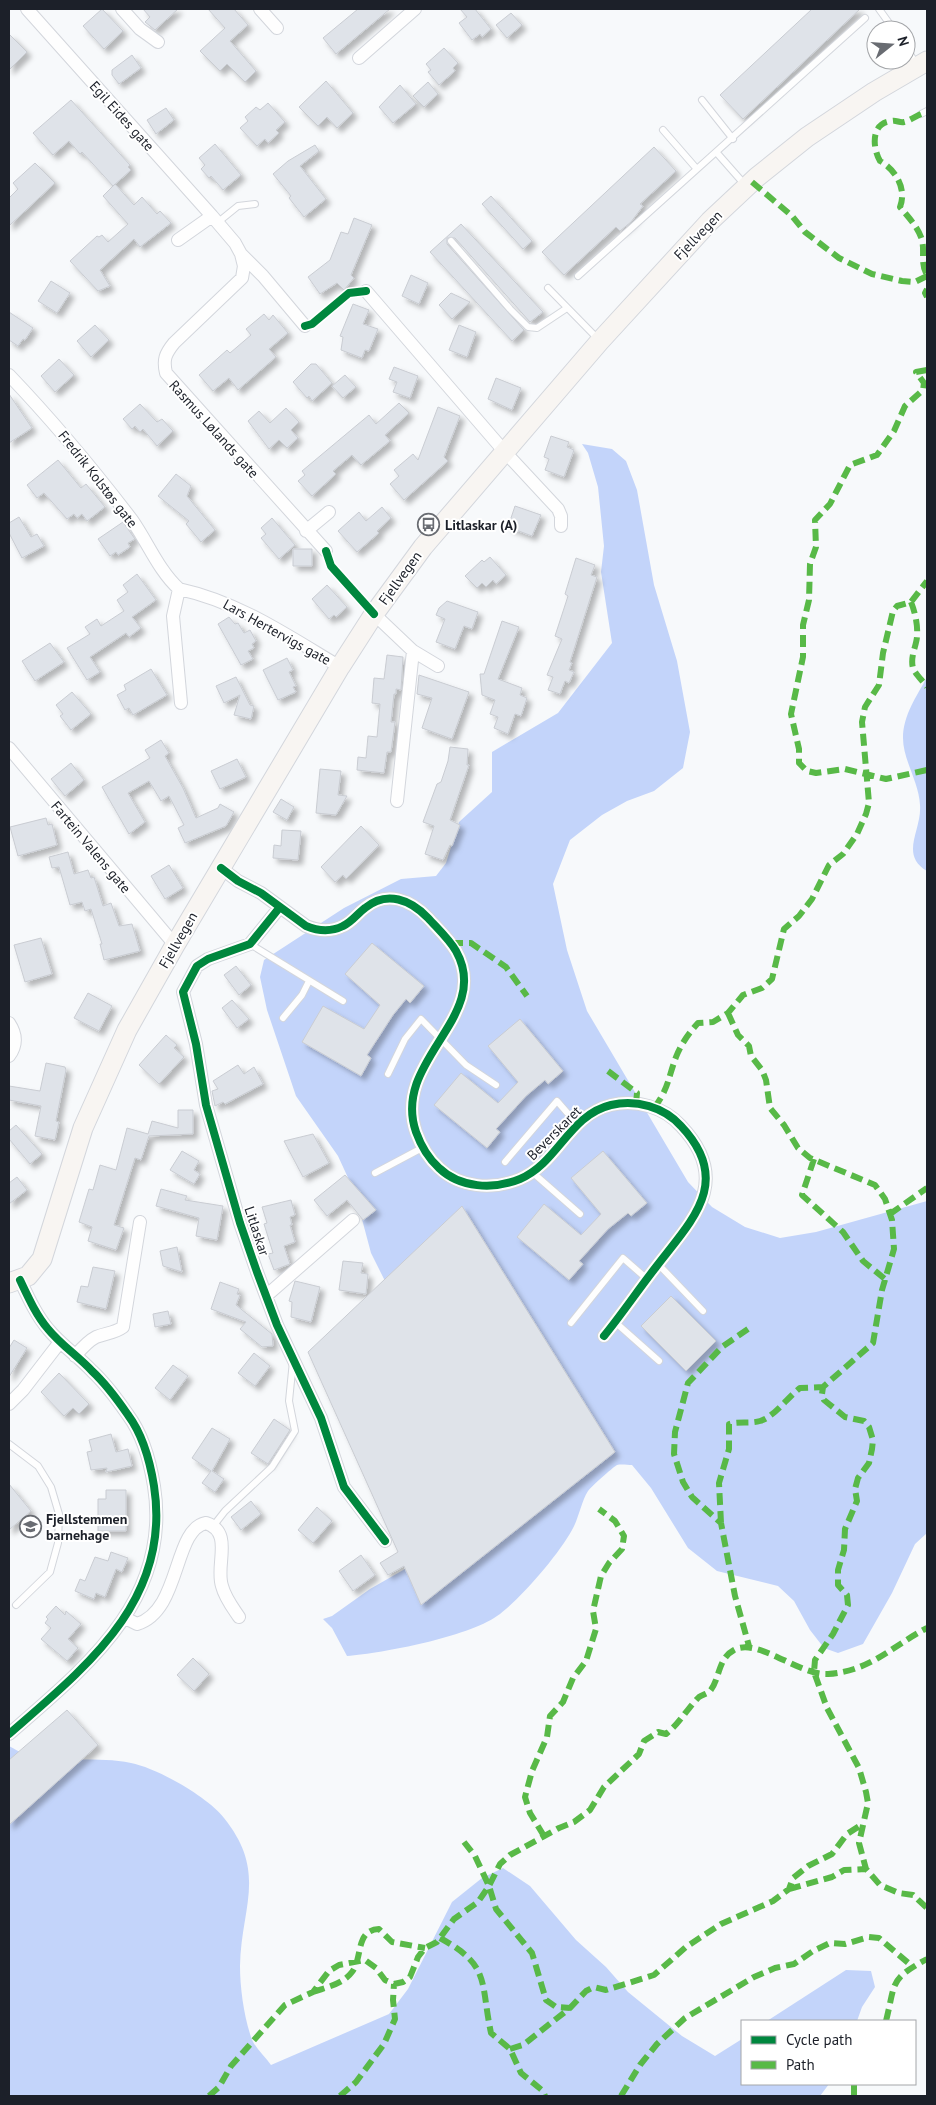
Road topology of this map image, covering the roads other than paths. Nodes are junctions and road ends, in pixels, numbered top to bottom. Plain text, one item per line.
1 (27, 9) edge
2 (122, 9) edge
3 (260, 9) edge
4 (415, 9) edge
5 (878, 9) edge
6 (865, 18) dead end
7 (886, 20) edge
8 (277, 28) dead end
9 (158, 42) dead end
10 (358, 58) dead end
11 (922, 64) edge
12 (702, 100) dead end
13 (663, 130) dead end
14 (733, 139) junction
15 (717, 153) junction
16 (696, 168) junction
17 (746, 187) junction
18 (255, 204) dead end
19 (215, 219) junction
20 (178, 240) dead end
21 (451, 241) dead end
22 (241, 254) junction
23 (578, 276) dead end
24 (548, 288) dead end
25 (366, 291) dead end
26 (567, 308) junction
27 (305, 326) dead end
28 (600, 341) junction
29 (9, 375) edge
30 (504, 451) junction
31 (329, 512) dead end
32 (561, 526) dead end
33 (306, 531) junction
34 (326, 551) dead end
35 (179, 589) junction
36 (374, 614) junction
37 (413, 651) junction
38 (438, 666) dead end
39 (340, 667) junction
40 (181, 703) dead end
41 (9, 748) edge
42 (397, 801) dead end
43 (221, 868) junction
44 (280, 907) junction
45 (250, 944) junction
46 (175, 945) junction
47 (309, 981) junction
48 (343, 1001) dead end
49 (283, 1018) dead end
50 (9, 1023) edge
51 (440, 1039) junction
52 (9, 1056) edge
53 (388, 1074) dead end
54 (496, 1084) dead end
55 (577, 1124) junction
56 (422, 1148) junction
57 (505, 1162) dead end
58 (532, 1172) junction
59 (375, 1173) dead end
60 (580, 1214) dead end
61 (353, 1220) dead end
62 (140, 1222) dead end
63 (658, 1264) junction
64 (647, 1279) junction
65 (14, 1282) edge
66 (266, 1296) junction
67 (703, 1312) dead end
68 (616, 1322) junction
69 (571, 1323) dead end
70 (604, 1336) dead end
71 (60, 1342) junction
72 (75, 1356) junction
73 (294, 1359) junction
74 (660, 1361) dead end
75 (9, 1404) edge
76 (9, 1444) edge
77 (214, 1525) junction
78 (384, 1541) dead end
79 (16, 1605) dead end
80 (124, 1618) junction
81 (239, 1618) dead end
82 (9, 1734) edge

1 - 19 street, Egil Eides gate
2 - 9 street
3 - 8 street
4 - 10 street
5 - 7 lane
6 - 14 lane
11 - 17 main road, Fjellvegen
12 - 14 lane
13 - 16 lane
14 - 15 lane
15 - 16 lane
15 - 17 lane
16 - 23 lane
17 - 28 main road, Fjellvegen
18 - 19 lane
19 - 20 street
19 - 22 street, Egil Eides gate
21 - 26 lane
22 - 27 street, Egil Eides gate
22 - 33 street, Rasmus Lølands gate
24 - 26 lane
25 - 30 street
26 - 28 lane
28 - 30 main road, Fjellvegen
29 - 35 street, Fredrik Kolstøs gate
30 - 32 street
30 - 36 main road, Fjellvegen
31 - 33 street
33 - 34 street, Rasmus Lølands gate
35 - 39 street, Lars Hertervigs gate
35 - 40 street
36 - 37 street, Fjellvegen
36 - 39 main road, Fjellvegen
37 - 38 street, Fjellvegen
37 - 42 street
39 - 43 main road, Fjellvegen
41 - 46 street, Fartein Valens gate
43 - 44 street, Beverskaret
43 - 46 main road, Fjellvegen
44 - 45 street
44 - 51 street, Beverskaret
45 - 47 lane
45 - 66 street, Litlaskar
46 - 65 main road, Fjellvegen
47 - 48 lane
47 - 49 lane
50 - 52 street
51 - 53 lane
51 - 54 lane
51 - 56 street, Beverskaret
55 - 57 lane
55 - 58 street, Beverskaret
55 - 63 street, Beverskaret
56 - 58 street, Beverskaret
56 - 59 lane
58 - 60 lane
61 - 66 street
62 - 72 street
63 - 64 street, Beverskaret
63 - 67 lane
64 - 68 street, Beverskaret
64 - 69 lane
65 - 71 street
66 - 73 street, Litlaskar
68 - 70 street, Beverskaret
68 - 74 lane
71 - 72 street
71 - 75 street
72 - 80 street
73 - 77 lane
73 - 78 street, Litlaskar
76 - 79 lane
77 - 80 street
77 - 81 street
80 - 82 street

